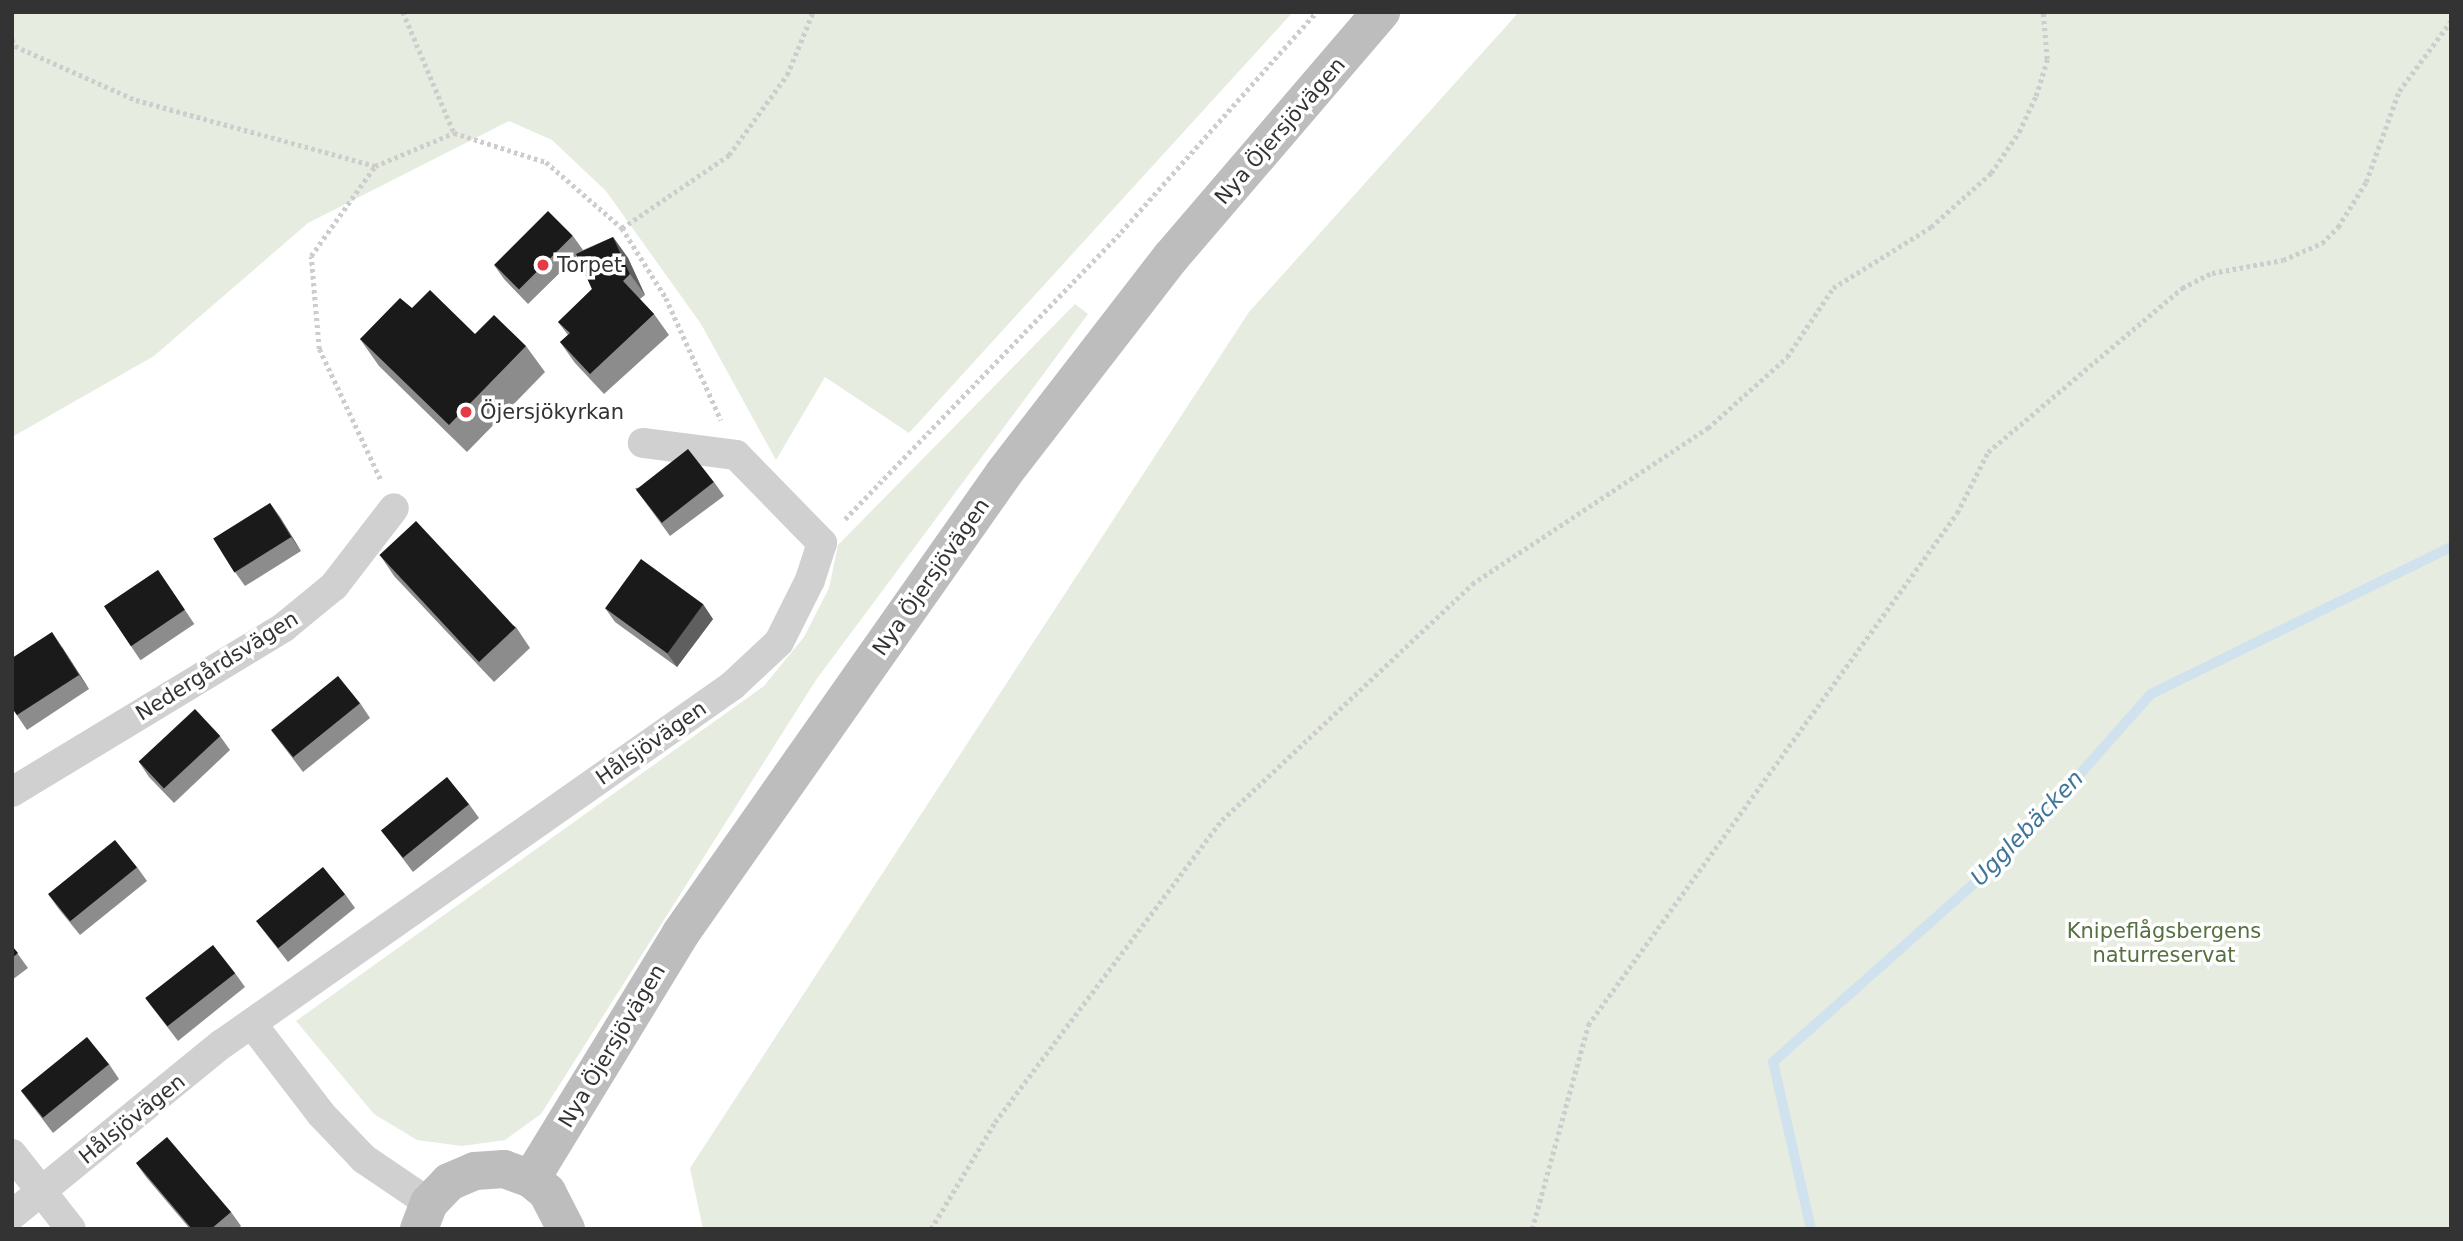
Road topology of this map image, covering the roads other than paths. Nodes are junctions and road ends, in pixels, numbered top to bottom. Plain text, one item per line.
1 (1381, 12) edge
2 (643, 443) dead end
3 (394, 508) road end
4 (12, 792) edge
5 (252, 1024) junction
6 (12, 1154) edge
7 (531, 1179) junction
8 (42, 1192) junction
9 (12, 1214) edge
10 (424, 1216) edge
11 (71, 1229) edge
12 (566, 1229) edge

1 - 7 street, Nya Öjersjövägen
2 - 5 street, Hålsjövägen
3 - 4 street, Nedergårdsvägen
5 - 8 street, Hålsjövägen
5 - 10 street
6 - 8 street
7 - 10 street
7 - 12 street
8 - 9 street, Hålsjövägen
8 - 11 street

